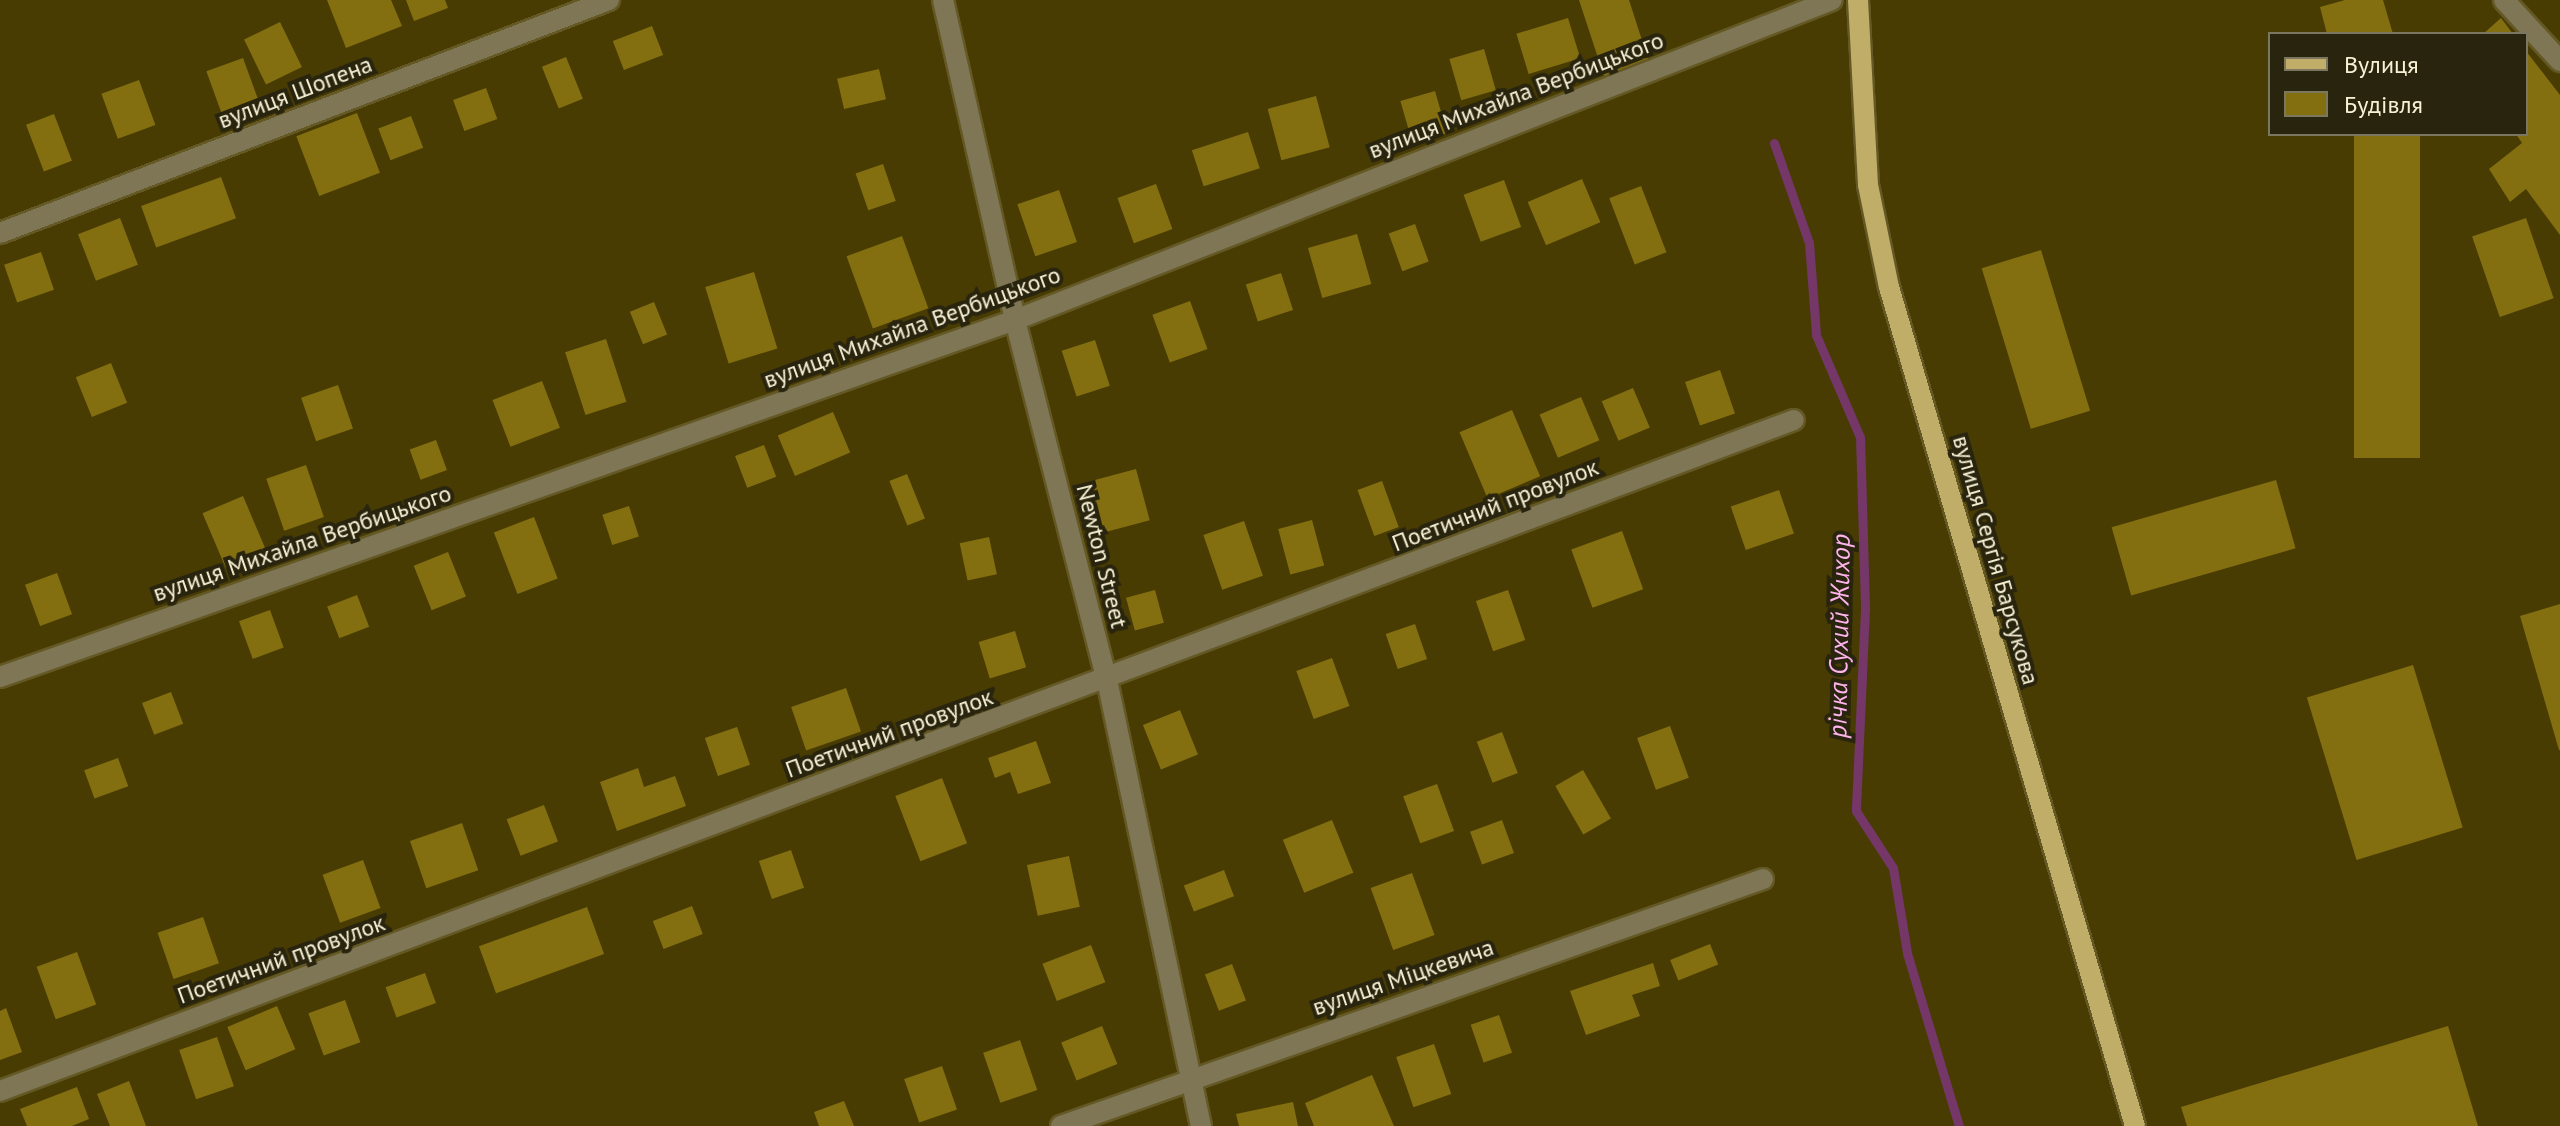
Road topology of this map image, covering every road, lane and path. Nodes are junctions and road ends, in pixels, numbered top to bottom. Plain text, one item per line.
1 (609, 0) edge
2 (943, 0) edge
3 (1832, 0) edge
4 (1858, 0) edge
5 (2504, 0) edge
6 (2560, 61) edge
7 (0, 233) edge
8 (1015, 320) junction
9 (1794, 420) dead end
10 (0, 677) edge
11 (1107, 680) junction
12 (1763, 879) dead end
13 (1189, 1078) junction
14 (0, 1091) edge
15 (1061, 1126) edge
16 (1201, 1126) edge
17 (2135, 1126) edge

1 - 7 street, вулиця Шопена
2 - 8 street, Newton Street
3 - 8 street, вулиця Михайла Вербицького
4 - 17 main road, вулиця Сергія Барсукова
5 - 6 street
8 - 10 street, вулиця Михайла Вербицького
8 - 11 street, Newton Street
9 - 11 street, Поетичний провулок
11 - 13 street, Newton Street
11 - 14 street, Поетичний провулок
12 - 13 street, вулиця Міцкевича
13 - 15 street, вулиця Міцкевича
13 - 16 street, Newton Street

